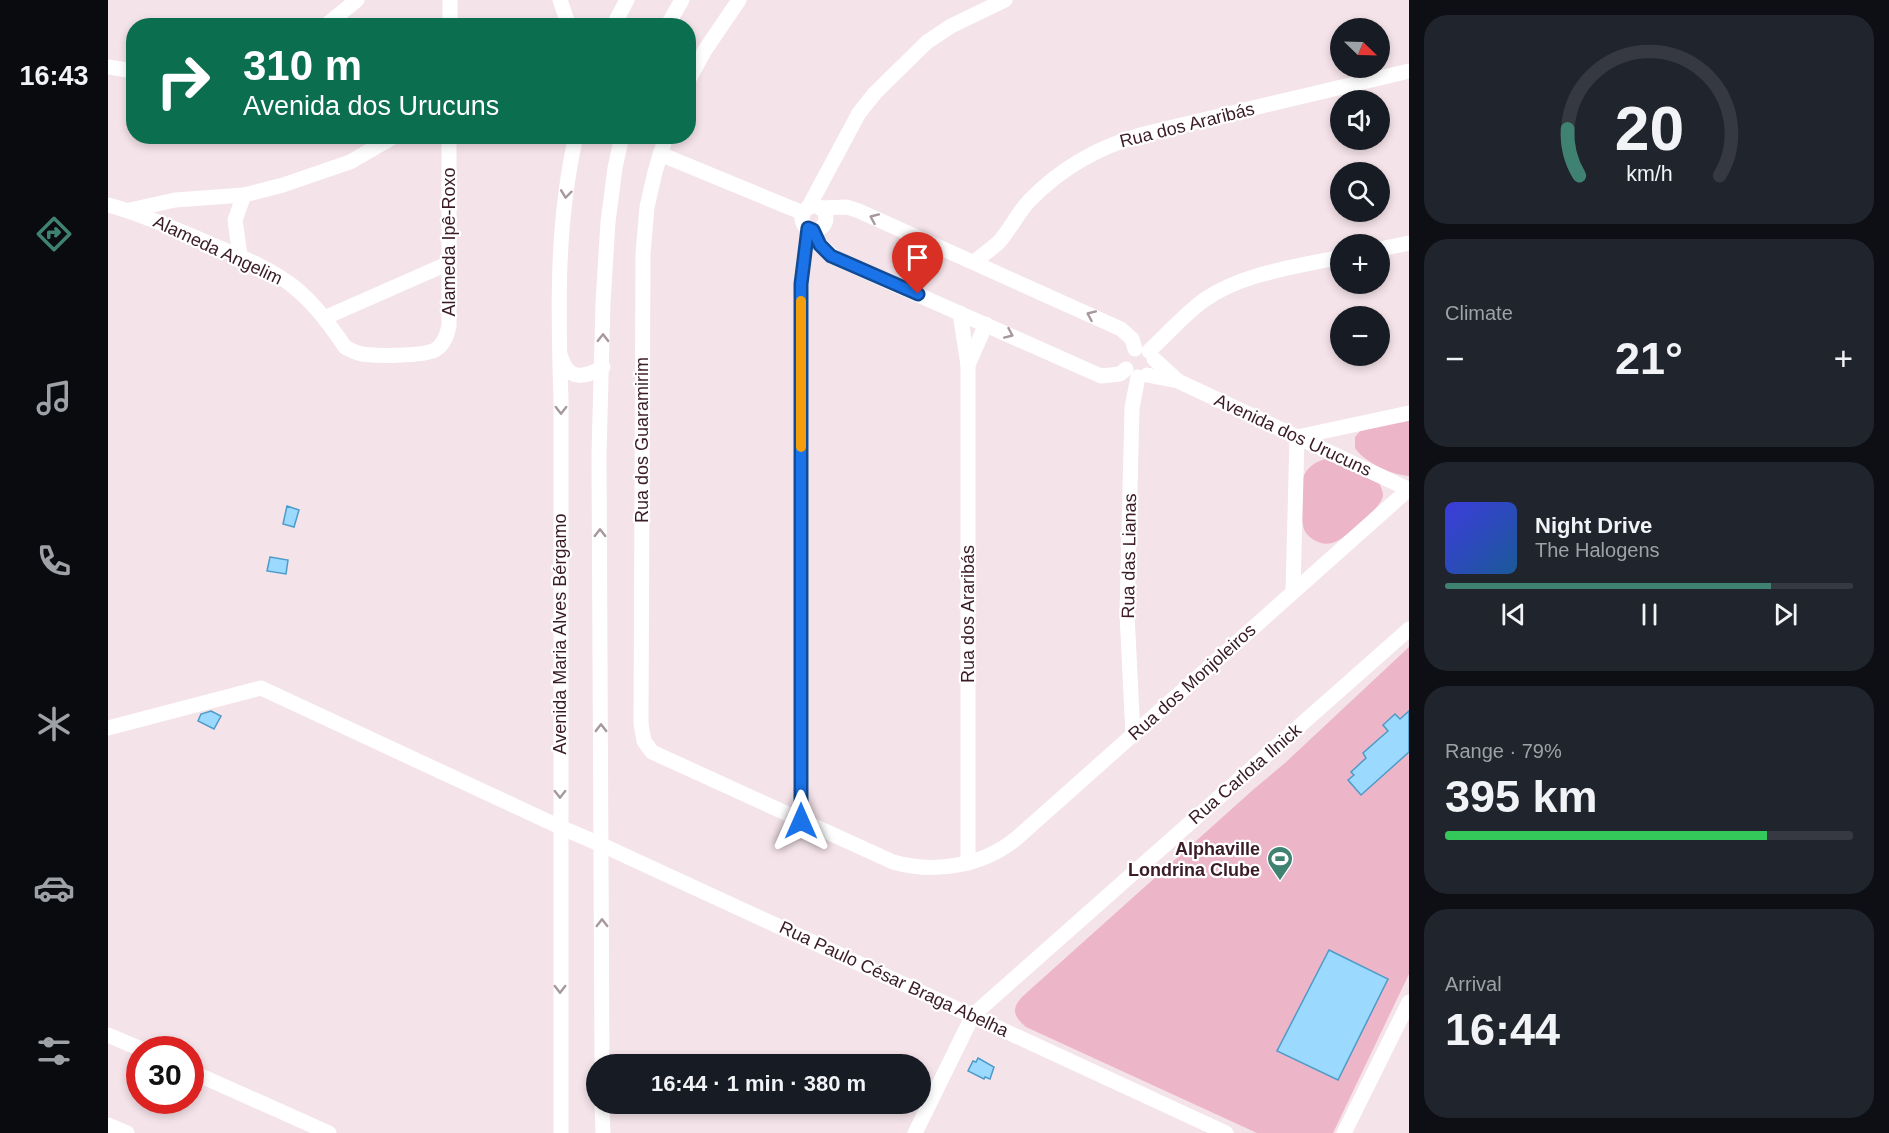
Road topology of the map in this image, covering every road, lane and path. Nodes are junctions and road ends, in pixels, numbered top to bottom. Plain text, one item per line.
1 (357, 0) edge
2 (450, 0) edge
3 (560, 0) edge
4 (627, 0) edge
5 (682, 0) edge
6 (739, 0) edge
7 (1005, 0) edge
8 (335, 18) edge
9 (450, 18) edge
10 (566, 18) edge
11 (617, 18) edge
12 (672, 18) edge
13 (696, 66) edge
14 (108, 67) edge
15 (126, 70) edge
16 (1409, 71) edge
17 (381, 144) edge
18 (449, 144) edge
19 (574, 144) edge
20 (621, 144) edge
21 (663, 144) edge
22 (660, 154) junction
23 (244, 195) junction
24 (108, 205) edge
25 (130, 210) junction
26 (810, 217) junction
27 (1000, 241) junction
28 (1409, 243) edge
29 (1390, 247) edge
30 (240, 256) junction
31 (1330, 260) edge
32 (974, 262) junction
33 (449, 263) junction
34 (995, 272) junction
35 (960, 313) junction
36 (324, 318) junction
37 (986, 324) junction
38 (441, 345) joint
39 (1146, 353) junction
40 (560, 354) junction
41 (968, 365) junction
42 (603, 367) junction
43 (1137, 374) junction
44 (1178, 381) junction
45 (1409, 413) edge
46 (1297, 437) junction
47 (1409, 489) edge
48 (1293, 591) junction
49 (1409, 629) edge
50 (108, 728) edge
51 (1133, 736) junction
52 (645, 745) joint
53 (801, 821) junction
54 (560, 827) junction
55 (602, 845) junction
56 (968, 863) junction
57 (1409, 1002) edge
58 (973, 1015) junction
59 (108, 1035) edge
60 (126, 1043) edge
61 (602, 1054) edge
62 (204, 1077) edge
63 (602, 1114) edge
64 (108, 1125) edge
65 (127, 1133) edge
66 (329, 1133) edge
67 (561, 1133) edge
68 (603, 1133) edge
69 (915, 1133) edge
70 (1226, 1133) edge
71 (1344, 1133) edge

1 - 8 street
2 - 9 street
3 - 10 street
4 - 11 street
5 - 12 street
6 - 13 street
7 - 26 street
14 - 15 street
16 - 27 street, Rua dos Araribás
17 - 23 street
18 - 33 street, Alameda Ipê-Roxo
19 -> 40 street, Avenida Maria Alves Bérgamo
42 -> 20 street
21 - 22 street, Rua dos Guaramirim
22 - 26 street, Avenida dos Urucuns
22 - 52 street, Rua dos Guaramirim
23 - 25 street
23 - 30 street
24 - 25 street, Alameda Angelim
25 - 30 street, Alameda Angelim
32 -> 26 street, Avenida dos Urucuns
26 - 35 street, Avenida dos Urucuns
26 - 53 street
27 - 32 street, Rua dos Araribás
27 - 34 street, Rua dos Araribás
28 - 29 street
30 - 36 street, Alameda Angelim
31 - 39 street
32 - 34 street, Avenida dos Urucuns
33 - 36 street
33 - 38 street, Alameda Ipê-Roxo
39 -> 34 street, Avenida dos Urucuns
35 - 37 street, Avenida dos Urucuns
35 - 41 street, Rua dos Araribás
36 - 38 street, Alameda Angelim
37 - 41 street, Rua dos Araribás
37 -> 43 street, Avenida dos Urucuns
39 - 43 street
39 - 43 street
39 - 44 street, Avenida dos Urucuns
40 - 42 street
40 -> 54 street, Avenida Maria Alves Bérgamo
41 - 56 street, Rua dos Araribás
55 -> 42 street
43 - 44 street, Avenida dos Urucuns
43 - 51 street, Rua das Lianas
44 - 46 street, Avenida dos Urucuns
45 - 46 street
46 - 47 street, Avenida dos Urucuns
46 - 48 street
47 - 48 street, Rua dos Monjoleiros
48 - 51 street, Rua dos Monjoleiros
49 - 58 street, Rua Carlota Ilnick
50 - 54 street, Rua Paulo César Braga Abelha
51 - 56 street, Rua dos Monjoleiros
52 - 53 street, Rua dos Monjoleiros
53 - 56 street, Rua dos Monjoleiros
54 - 55 street, Rua Paulo César Braga Abelha
54 -> 67 street, Avenida Maria Alves Bérgamo
55 - 58 street, Rua Paulo César Braga Abelha
61 -> 55 street
57 - 71 street
58 - 69 street
58 - 70 street, Rua Paulo César Braga Abelha
59 - 60 street
62 - 66 street
63 - 68 street
64 - 65 street

